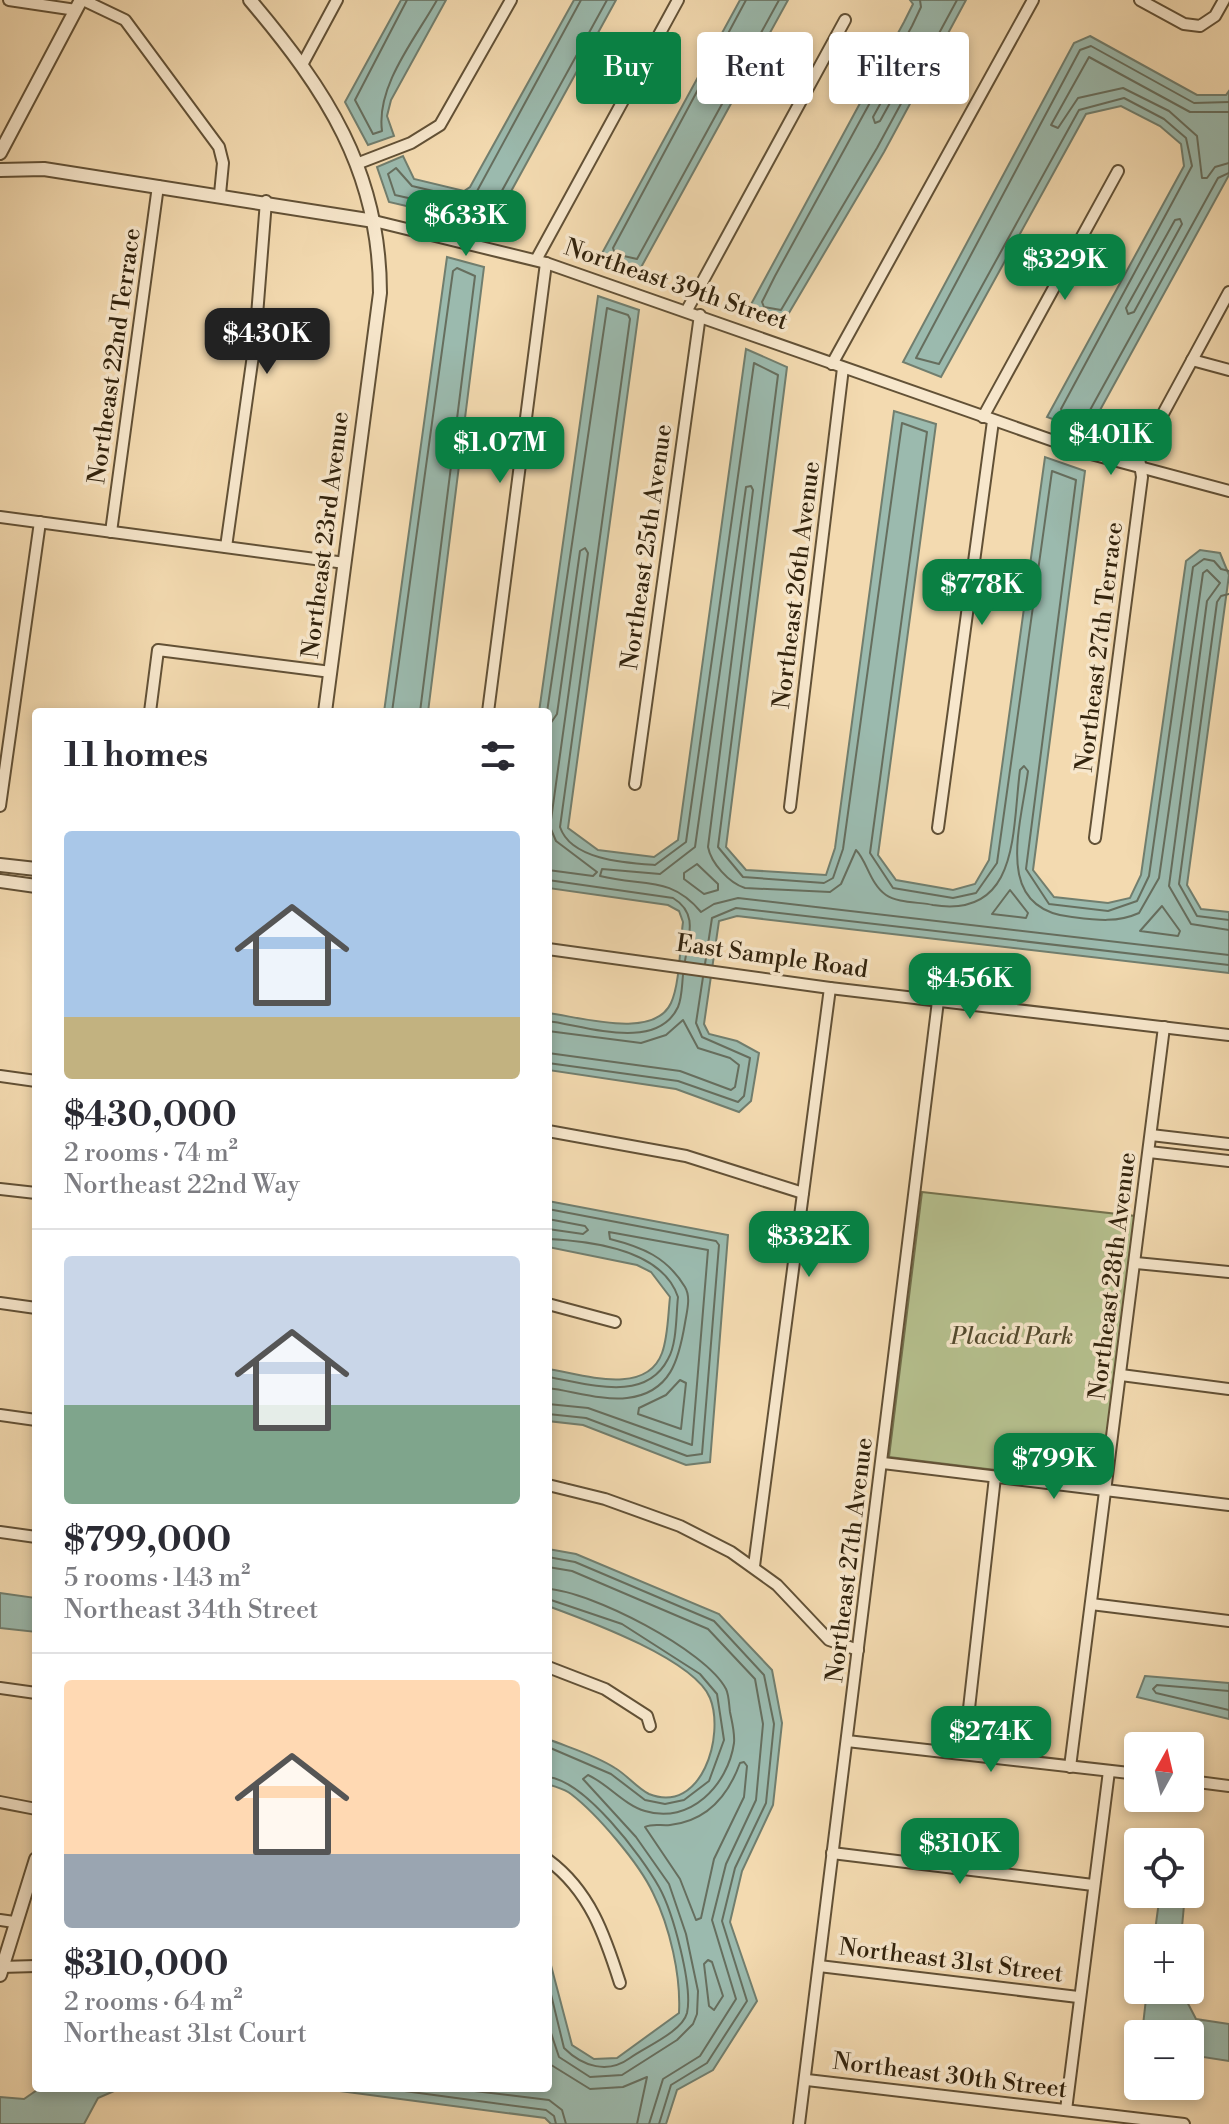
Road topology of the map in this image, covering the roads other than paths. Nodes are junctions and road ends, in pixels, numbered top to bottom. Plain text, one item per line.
1 (9, 0) edge
2 (250, 0) edge
3 (337, 0) edge
4 (511, 0) edge
5 (678, 0) edge
6 (1033, 0) edge
7 (1140, 0) edge
8 (1224, 0) edge
9 (80, 3) edge
10 (845, 20) dead end
11 (302, 65) junction
12 (0, 153) edge
13 (364, 160) junction
14 (0, 170) edge
15 (1118, 171) dead end
16 (158, 186) junction
17 (220, 194) junction
18 (266, 201) junction
19 (374, 221) junction
20 (541, 261) junction
21 (1229, 292) edge
22 (687, 310) junction
23 (700, 315) junction
24 (1192, 360) junction
25 (838, 366) junction
26 (1229, 370) edge
27 (988, 419) junction
28 (1139, 467) junction
29 (1229, 491) edge
30 (0, 517) edge
31 (40, 522) junction
32 (111, 532) junction
33 (226, 547) junction
34 (345, 563) junction
35 (331, 672) junction
36 (151, 708) edge
37 (326, 708) edge
38 (488, 708) edge
39 (635, 784) dead end
40 (0, 806) edge
41 (790, 807) dead end
42 (938, 828) dead end
43 (1095, 838) dead end
44 (0, 865) edge
45 (32, 869) edge
46 (0, 881) edge
47 (32, 885) edge
48 (552, 950) edge
49 (830, 988) junction
50 (938, 1001) junction
51 (1164, 1027) junction
52 (1229, 1035) edge
53 (0, 1076) edge
54 (32, 1080) edge
55 (552, 1132) edge
56 (1151, 1135) junction
57 (1229, 1144) edge
58 (1149, 1152) junction
59 (1229, 1161) edge
60 (0, 1189) edge
61 (32, 1193) edge
62 (803, 1193) junction
63 (1136, 1263) junction
64 (1229, 1272) edge
65 (0, 1303) edge
66 (552, 1305) edge
67 (32, 1307) edge
68 (615, 1322) dead end
69 (1121, 1375) junction
70 (1229, 1389) edge
71 (0, 1415) edge
72 (32, 1419) edge
73 (883, 1463) junction
74 (995, 1477) junction
75 (552, 1486) edge
76 (1106, 1490) junction
77 (1229, 1505) edge
78 (0, 1532) edge
79 (32, 1536) edge
80 (754, 1566) junction
81 (1091, 1604) junction
82 (1229, 1621) edge
83 (858, 1650) junction
84 (552, 1669) edge
85 (0, 1688) edge
86 (32, 1692) edge
87 (650, 1726) dead end
88 (847, 1741) junction
89 (964, 1753) junction
90 (1070, 1767) junction
91 (1109, 1771) junction
92 (1124, 1773) edge
93 (1204, 1783) edge
94 (1229, 1786) edge
95 (0, 1802) edge
96 (32, 1808) edge
97 (832, 1853) junction
98 (552, 1864) edge
99 (32, 1870) edge
100 (1093, 1885) junction
101 (0, 1920) edge
102 (14, 1922) junction
103 (819, 1966) junction
104 (32, 1967) edge
105 (1, 1971) edge
106 (620, 1983) dead end
107 (1078, 1997) junction
108 (807, 2080) junction
109 (1066, 2110) junction
110 (799, 2124) edge
111 (1184, 2124) edge

1 - 9 street
2 - 11 street, Northeast 23rd Avenue
3 - 11 street
4 - 13 street
5 - 20 street
6 - 25 street, Northeast 26th Avenue
7 - 8 street
9 - 12 street
9 - 17 street
10 - 22 street
11 - 13 street, Northeast 23rd Avenue
13 - 19 street, Northeast 23rd Avenue
14 - 16 street, Northeast 39th Street
15 - 27 street
16 - 17 street, Northeast 39th Street
16 - 32 street, Northeast 22nd Terrace
17 - 18 street, Northeast 39th Street
18 - 19 street, Northeast 39th Street
18 - 33 street
19 - 20 street, Northeast 39th Street
19 - 34 street, Northeast 23rd Avenue
20 - 22 street, Northeast 39th Street
20 - 38 street
21 - 24 street, Northeast 27th Terrace
22 - 23 street, Northeast 39th Street
23 - 25 street, Northeast 39th Street
23 - 39 street, Northeast 25th Avenue
24 - 26 street
24 - 28 street, Northeast 27th Terrace
25 - 27 street, Northeast 39th Street
25 - 41 street, Northeast 26th Avenue
27 - 28 street, Northeast 39th Street
27 - 42 street
28 - 29 street, Northeast 39th Street
28 - 43 street, Northeast 27th Terrace
30 - 31 street
31 - 32 street
31 - 40 street
32 - 33 street
33 - 34 street
34 - 35 street, Northeast 23rd Avenue
35 - 36 street
35 - 37 street, Northeast 23rd Avenue
44 - 45 street
46 - 47 street
48 - 49 street, East Sample Road
49 - 50 street, East Sample Road
49 - 62 street
50 - 51 street, East Sample Road
50 - 73 street, Northeast 27th Avenue
51 - 52 street, East Sample Road
51 - 56 street, Northeast 28th Avenue
53 - 54 street
55 - 62 street
56 - 57 street
56 - 58 street, Northeast 28th Avenue
58 - 59 street
58 - 63 street, Northeast 28th Avenue
60 - 61 street
62 - 80 street
63 - 64 street
63 - 69 street, Northeast 28th Avenue
65 - 67 street
66 - 68 street
69 - 70 street
69 - 76 street, Northeast 28th Avenue
71 - 72 street
73 - 74 street
73 - 83 street, Northeast 27th Avenue
74 - 76 street
74 - 89 street
75 - 80 street
76 - 77 street
76 - 81 street, Northeast 28th Avenue
78 - 79 street
80 - 83 street
81 - 82 street
81 - 90 street, Northeast 28th Avenue
83 - 88 street, Northeast 27th Avenue
84 - 87 street
85 - 86 street
88 - 89 street
88 - 97 street, Northeast 27th Avenue
89 - 90 street
90 - 91 street
91 - 92 street
91 - 100 street
93 - 94 street
95 - 96 street
97 - 100 street
97 - 103 street, Northeast 27th Avenue
98 - 106 street
99 - 102 street
100 - 107 street
101 - 102 street
102 - 105 street
103 - 107 street, Northeast 31st Street
103 - 108 street, Northeast 27th Avenue
104 - 105 street
107 - 109 street
108 - 109 street, Northeast 30th Street
108 - 110 street, Northeast 27th Avenue
109 - 111 street, Northeast 30th Street

